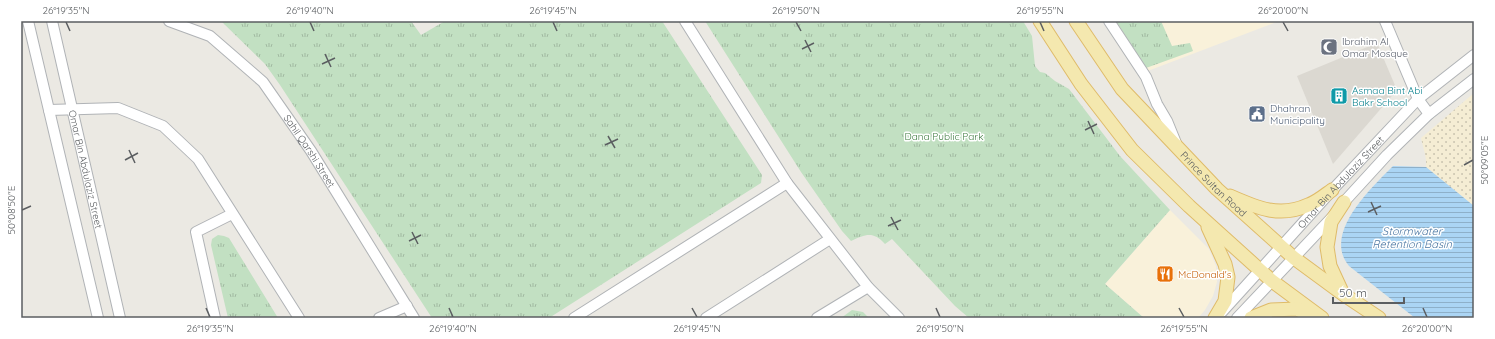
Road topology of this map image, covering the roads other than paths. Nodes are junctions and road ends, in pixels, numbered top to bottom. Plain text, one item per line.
1 (28, 21) edge
2 (52, 21) edge
3 (169, 21) edge
4 (685, 21) edge
5 (1040, 21) edge
6 (1076, 21) edge
7 (1109, 21) edge
8 (1385, 21) edge
9 (1474, 56) edge
10 (1474, 78) edge
11 (1418, 99) junction
12 (71, 109) junction
13 (49, 110) junction
14 (1428, 114) junction
15 (1179, 151) junction
16 (787, 183) junction
17 (1217, 189) junction
18 (1332, 190) junction
19 (1344, 202) junction
20 (232, 214) junction
21 (1205, 221) junction
22 (830, 239) junction
23 (1282, 247) junction
24 (1294, 258) junction
25 (1261, 270) junction
26 (1272, 281) junction
27 (868, 287) junction
28 (1343, 294) junction
29 (407, 306) junction
30 (98, 318) edge
31 (120, 318) edge
32 (215, 318) edge
33 (299, 318) edge
34 (379, 318) edge
35 (414, 318) edge
36 (574, 318) edge
37 (706, 318) edge
38 (817, 318) edge
39 (899, 318) edge
40 (1216, 318) edge
41 (1237, 318) edge
42 (1250, 318) edge
43 (1318, 318) edge
44 (1322, 318) edge
45 (1378, 318) edge

1 - 13 street
2 - 12 street, Omar Bin Abdulaziz Street
3 - 29 street, Sahil Qarshi Street
4 - 16 street
5 - 21 main road
6 - 15 main road, Prince Sultan Road
7 - 15 street
8 - 11 street
9 - 11 street, Omar Bin Abdulaziz Street
10 - 14 street
11 - 14 street
11 - 18 street, Omar Bin Abdulaziz Street
12 - 13 street
12 - 20 street
12 - 31 street, Omar Bin Abdulaziz Street
13 - 30 street
14 - 19 street
15 - 17 main road, Prince Sultan Road
16 - 22 street
16 - 36 street
17 - 18 main road
17 - 23 main road, Prince Sultan Road
18 - 23 street, Omar Bin Abdulaziz Street
19 - 24 street
19 - 28 main road
20 - 32 street
20 - 33 street
21 - 25 main road
21 - 40 main road
22 - 27 street
22 - 37 street
23 - 24 main road, Prince Sultan Road
23 - 25 street, Omar Bin Abdulaziz Street
24 - 26 street
24 - 28 main road, Prince Sultan Road
25 - 26 main road
25 - 40 street, Omar Bin Abdulaziz Street
26 - 41 street
26 - 44 main road
27 - 38 street
27 - 39 street
28 - 45 main road, Prince Sultan Road
29 - 34 street
29 - 35 street, Sahil Qarshi Street
42 - 43 main road

